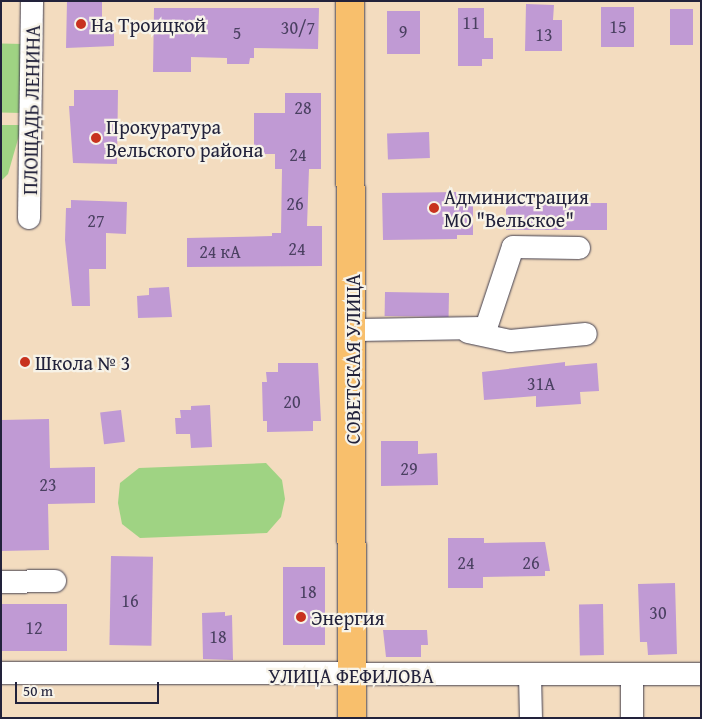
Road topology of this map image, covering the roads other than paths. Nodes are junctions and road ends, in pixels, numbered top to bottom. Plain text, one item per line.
1 (32, 1) edge
2 (350, 1) edge
3 (28, 218) dead end
4 (578, 248) dead end
5 (456, 329) junction
6 (353, 330) junction
7 (586, 334) dead end
8 (55, 581) dead end
9 (1, 582) edge
10 (1, 673) edge
11 (632, 674) junction
12 (701, 674) edge
13 (351, 675) junction
14 (530, 675) junction
15 (352, 718) edge
16 (531, 718) edge
17 (632, 718) edge

1 - 3 street, ПЛОЩАДЬ ЛЕНИНА
2 - 6 main road, СОВЕТСКАЯ УЛИЦА
4 - 5 street
5 - 6 street
5 - 7 street
6 - 13 main road, СОВЕТСКАЯ УЛИЦА
8 - 9 street
10 - 13 street, УЛИЦА ФЕФИЛОВА
11 - 12 street, УЛИЦА ФЕФИЛОВА
11 - 14 street, УЛИЦА ФЕФИЛОВА
11 - 17 street
13 - 14 street, УЛИЦА ФЕФИЛОВА
13 - 15 main road, СОВЕТСКАЯ УЛИЦА
14 - 16 street

